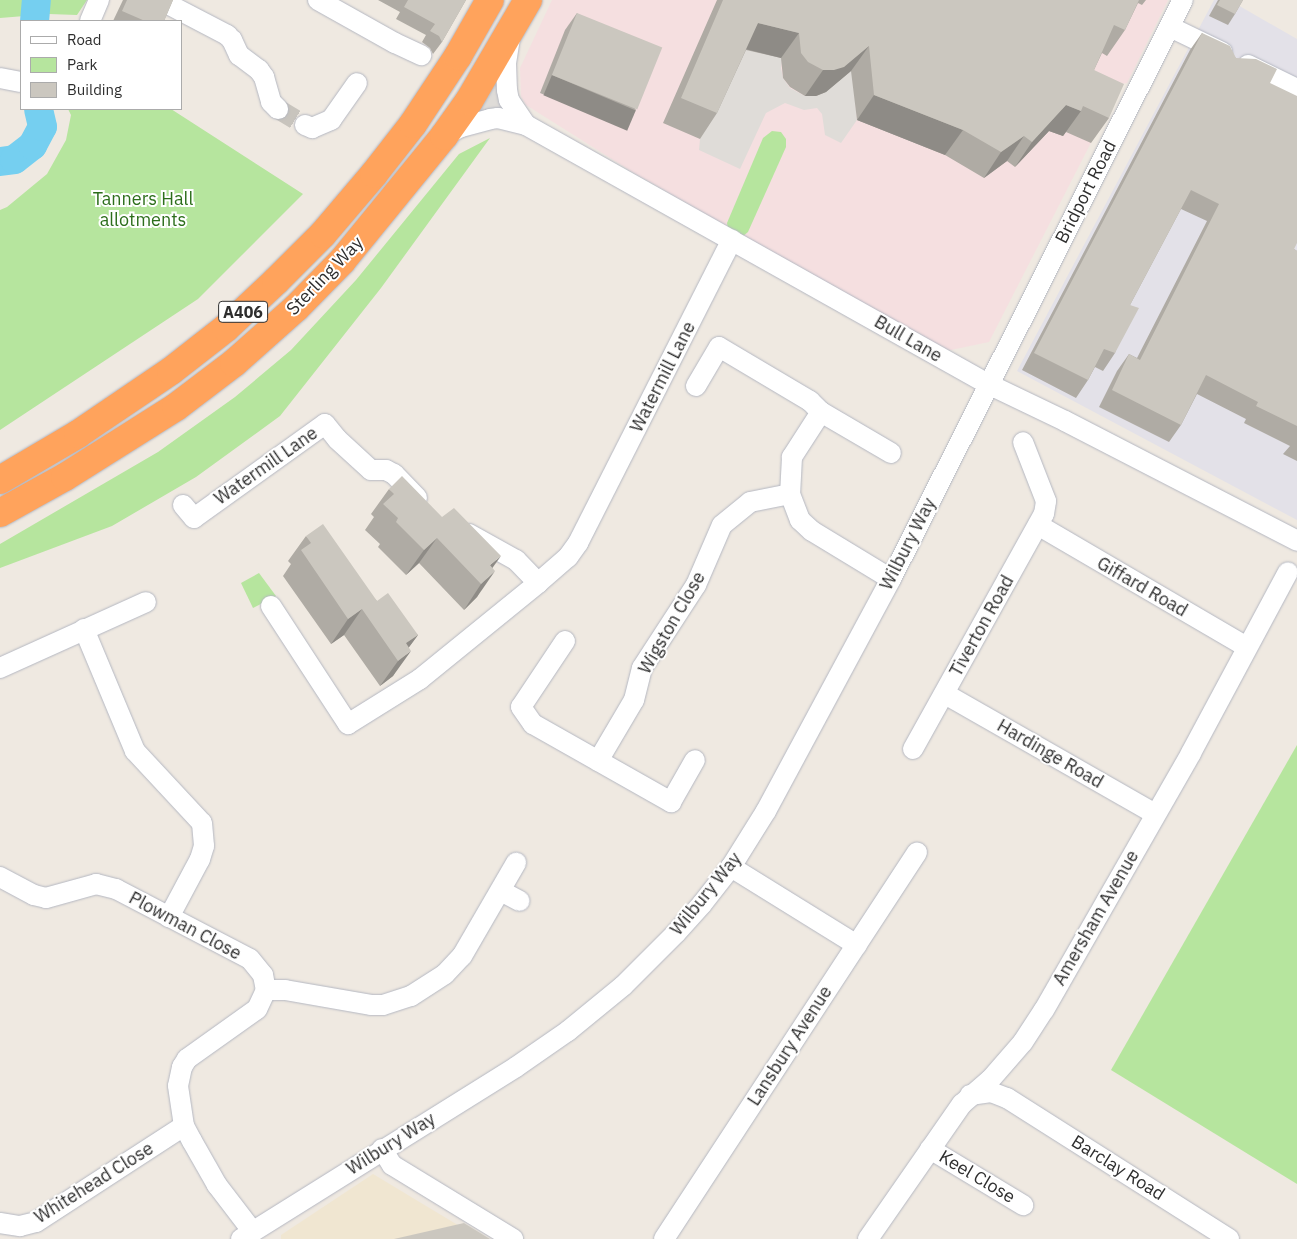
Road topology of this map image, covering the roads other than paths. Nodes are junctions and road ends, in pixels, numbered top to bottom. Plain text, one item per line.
1 (99, 0) edge
2 (160, 0) edge
3 (318, 0) edge
4 (490, 0) edge
5 (528, 0) edge
6 (1183, 0) edge
7 (90, 20) edge
8 (1170, 27) junction
9 (512, 30) junction
10 (421, 55) dead end
11 (357, 83) dead end
12 (1297, 89) edge
13 (278, 110) tunnel mouth
14 (305, 125) tunnel mouth
15 (526, 125) junction
16 (444, 136) junction
17 (732, 240) junction
18 (988, 384) junction
19 (696, 386) dead end
20 (821, 412) junction
21 (1023, 442) dead end
22 (891, 453) dead end
23 (0, 480) edge
24 (790, 494) junction
25 (1046, 501) junction
26 (183, 504) dead end
27 (428, 510) edge
28 (0, 513) edge
29 (448, 525) edge
30 (1038, 525) junction
31 (1297, 541) edge
32 (1068, 544) junction
33 (1288, 572) dead end
34 (891, 579) junction
35 (538, 583) junction
36 (146, 602) dead end
37 (271, 606) dead end
38 (84, 629) junction
39 (565, 641) dead end
40 (1247, 647) junction
41 (0, 668) edge
42 (944, 694) junction
43 (913, 749) dead end
44 (695, 760) dead end
45 (598, 761) junction
46 (1155, 814) junction
47 (917, 853) dead end
48 (516, 863) dead end
49 (731, 867) junction
50 (0, 876) edge
51 (501, 891) junction
52 (520, 901) dead end
53 (169, 917) junction
54 (857, 945) junction
55 (266, 990) junction
56 (1008, 1058) junction
57 (970, 1095) junction
58 (1007, 1098) junction
59 (184, 1126) junction
60 (382, 1149) junction
61 (930, 1150) junction
62 (1023, 1205) dead end
63 (0, 1223) edge
64 (247, 1235) edge
65 (514, 1239) edge
66 (664, 1239) edge
67 (868, 1239) edge
68 (1229, 1239) edge

1 - 7 street
2 - 13 street
3 - 10 street
4 - 23 highway, Sterling Way / A406
5 - 9 highway, Sterling Way / A406
6 - 8 street, Bridport Road
8 - 12 street
8 - 18 street, Bridport Road
9 - 15 street
9 - 16 highway, Sterling Way / A406
11 - 14 street
15 - 16 street
15 - 17 street, Bull Lane
16 - 28 highway, Sterling Way / A406
17 - 18 street, Bull Lane
17 - 35 street, Watermill Lane
18 - 31 street, Bull Lane
18 - 34 street, Wilbury Way
19 - 20 street
20 - 22 street
20 - 24 street
21 - 25 street
24 - 34 street
24 - 45 street, Wigston Close
25 - 30 street, Tiverton Road
25 - 32 street
26 - 27 street, Watermill Lane
29 - 35 street
30 - 32 street, Giffard Road
30 - 42 street, Tiverton Road
32 - 40 street, Giffard Road
33 - 40 street, Amersham Avenue
34 - 49 street, Wilbury Way
35 - 37 street, Watermill Lane
36 - 38 street
38 - 41 street
38 - 53 street
39 - 45 street
40 - 46 street, Amersham Avenue
42 - 43 street, Tiverton Road
42 - 46 street, Hardinge Road
44 - 45 street
46 - 56 street, Amersham Avenue
47 - 54 street, Lansbury Avenue
48 - 51 street
49 - 54 street
49 - 60 street, Wilbury Way
50 - 53 street, Plowman Close
51 - 52 street
51 - 55 street
53 - 55 street, Plowman Close
54 - 66 street, Lansbury Avenue
55 - 59 street
56 - 57 street, Amersham Avenue
56 - 58 street
57 - 58 street, Barclay Road
57 - 61 street, Amersham Avenue
58 - 68 street, Barclay Road
59 - 63 street, Whitehead Close
59 - 64 street
60 - 64 street, Wilbury Way
60 - 65 street
61 - 62 street, Keel Close
61 - 67 street, Amersham Avenue

